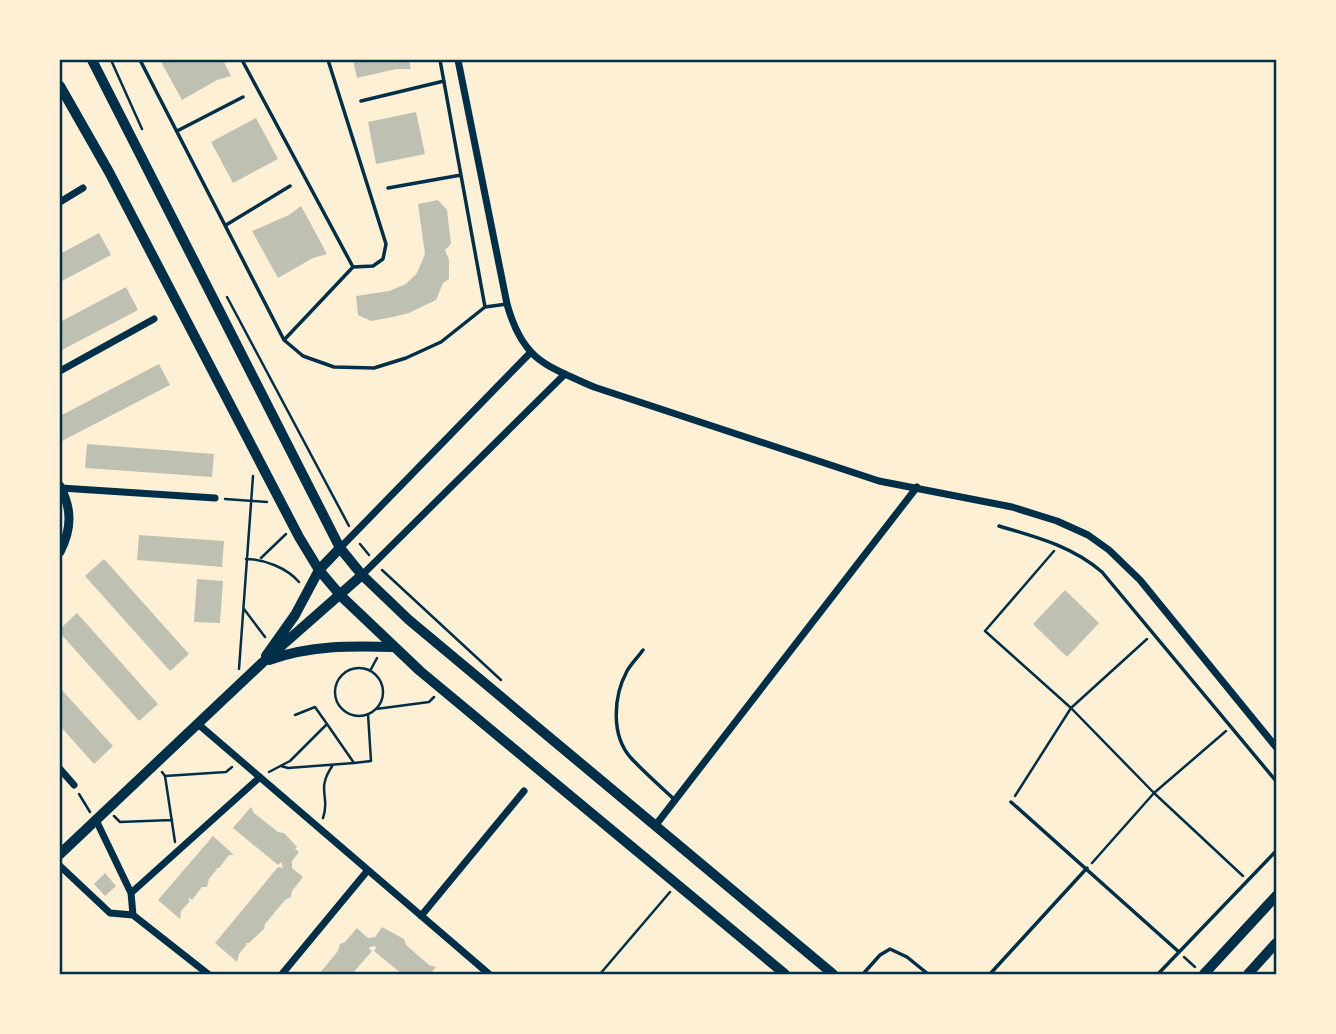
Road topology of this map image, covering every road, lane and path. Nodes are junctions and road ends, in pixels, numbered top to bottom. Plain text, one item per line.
1 (92, 60) edge
2 (111, 60) edge
3 (140, 60) edge
4 (243, 60) edge
5 (328, 60) edge
6 (440, 60) edge
7 (458, 60) edge
8 (444, 81) junction
9 (60, 86) edge
10 (243, 97) dead end
11 (361, 101) dead end
12 (177, 131) junction
13 (144, 133) dead end
14 (461, 175) junction
15 (290, 186) dead end
16 (83, 188) dead end
17 (388, 188) dead end
18 (60, 202) edge
19 (226, 225) junction
20 (353, 267) junction
21 (224, 292) dead end
22 (507, 304) junction
23 (485, 307) junction
24 (155, 318) dead end
25 (284, 340) junction
26 (530, 353) junction
27 (60, 371) edge
28 (565, 374) junction
29 (255, 453) junction
30 (60, 487) edge
31 (917, 487) junction
32 (215, 498) joint
33 (251, 501) junction
34 (281, 503) junction
35 (999, 526) dead end
36 (294, 527) junction
37 (355, 536) junction
38 (1059, 545) junction
39 (340, 548) junction
40 (60, 552) edge
41 (246, 559) junction
42 (260, 559) junction
43 (375, 563) junction
44 (318, 570) junction
45 (362, 575) junction
46 (307, 593) junction
47 (341, 596) junction
48 (242, 607) junction
49 (1154, 632) junction
50 (272, 645) junction
51 (394, 647) junction
52 (643, 650) dead end
53 (262, 663) junction
54 (506, 685) dead end
55 (238, 686) junction
56 (442, 690) junction
57 (1071, 708) junction
58 (376, 709) junction
59 (368, 714) junction
60 (295, 715) dead end
61 (198, 724) junction
62 (327, 724) junction
63 (1231, 726) junction
64 (1276, 747) edge
65 (240, 760) junction
66 (354, 763) junction
67 (155, 764) junction
68 (334, 764) junction
69 (281, 766) junction
70 (60, 769) edge
71 (166, 776) junction
72 (260, 777) junction
73 (1276, 781) edge
74 (74, 785) joint
75 (524, 791) dead end
76 (1154, 793) junction
77 (674, 800) junction
78 (1011, 802) joint
79 (107, 809) junction
80 (96, 820) junction
81 (172, 820) junction
82 (655, 826) junction
83 (319, 828) junction
84 (1276, 851) edge
85 (176, 852) junction
86 (60, 854) edge
87 (60, 866) edge
88 (1087, 868) junction
89 (368, 870) junction
90 (1248, 881) junction
91 (676, 884) junction
92 (131, 893) junction
93 (1276, 896) edge
94 (133, 915) junction
95 (421, 916) junction
96 (1276, 943) edge
97 (1179, 952) junction
98 (481, 968) junction
99 (208, 975) edge
100 (282, 975) edge
101 (475, 975) edge
102 (489, 975) edge
103 (600, 975) edge
104 (785, 975) edge
105 (833, 975) edge
106 (863, 975) edge
107 (928, 975) edge
108 (990, 975) edge
109 (1158, 975) edge
110 (1203, 975) edge
111 (1248, 975) edge

1 - 39 main road
2 - 13 path
3 - 12 lane
4 - 20 lane
5 - 20 lane
6 - 8 lane
7 - 22 street
8 - 11 lane
8 - 14 lane
9 - 29 main road
10 - 12 lane
12 - 19 lane
14 - 17 lane
14 - 23 lane
15 - 19 lane
16 - 18 street
19 - 25 lane
20 - 25 lane
21 - 37 path
22 - 23 lane
22 - 26 street
23 - 25 lane
24 - 27 street
26 - 28 street
26 - 37 street
28 - 31 street
28 - 43 street
29 - 33 path
29 - 34 main road
30 - 32 street
30 - 40 street
31 - 64 street
31 - 77 street
32 - 33 path
33 - 34 path
33 - 41 path
34 - 36 main road
35 - 38 lane
36 - 42 path
36 - 44 main road
37 - 39 street
37 - 43 path
38 - 49 lane
38 - 57 path
39 - 44 main road
39 - 45 main road
41 - 42 path
41 - 48 path
42 - 46 path
43 - 45 street
43 - 54 path
44 - 46 main road
44 - 47 main road
45 - 47 main road
45 - 82 main road
46 - 50 main road
47 - 51 main road
47 - 53 main road
48 - 50 path
48 - 55 path
49 - 57 path
49 - 63 lane
50 - 53 main road
51 - 53 main road
51 - 56 main road
52 - 77 lane
53 - 55 main road
55 - 61 main road
56 - 58 path
56 - 91 main road
57 - 76 path
57 - 78 path
58 - 59 path
58 - 59 path
59 - 66 path
60 - 62 path
61 - 65 street
61 - 67 main road
62 - 66 path
62 - 69 path
63 - 73 lane
63 - 76 path
65 - 71 path
65 - 72 street
66 - 68 path
67 - 71 path
67 - 79 main road
68 - 69 path
68 - 83 path
69 - 72 path
70 - 74 street
71 - 81 path
72 - 83 street
72 - 85 street
74 - 80 path
75 - 95 street
76 - 88 path
76 - 90 path
77 - 82 street
78 - 88 lane
79 - 80 main road
79 - 81 path
80 - 86 main road
80 - 92 street
81 - 85 path
82 - 105 main road
83 - 89 street
84 - 90 lane
85 - 92 street
87 - 94 street
88 - 97 lane
88 - 108 lane
89 - 95 street
89 - 100 street
90 - 97 lane
91 - 103 path
91 - 104 main road
92 - 94 street
93 - 110 main road
94 - 99 street
95 - 98 street
96 - 111 main road
97 - 109 lane
97 - 110 path
98 - 101 street
98 - 102 street
106 - 107 lane

